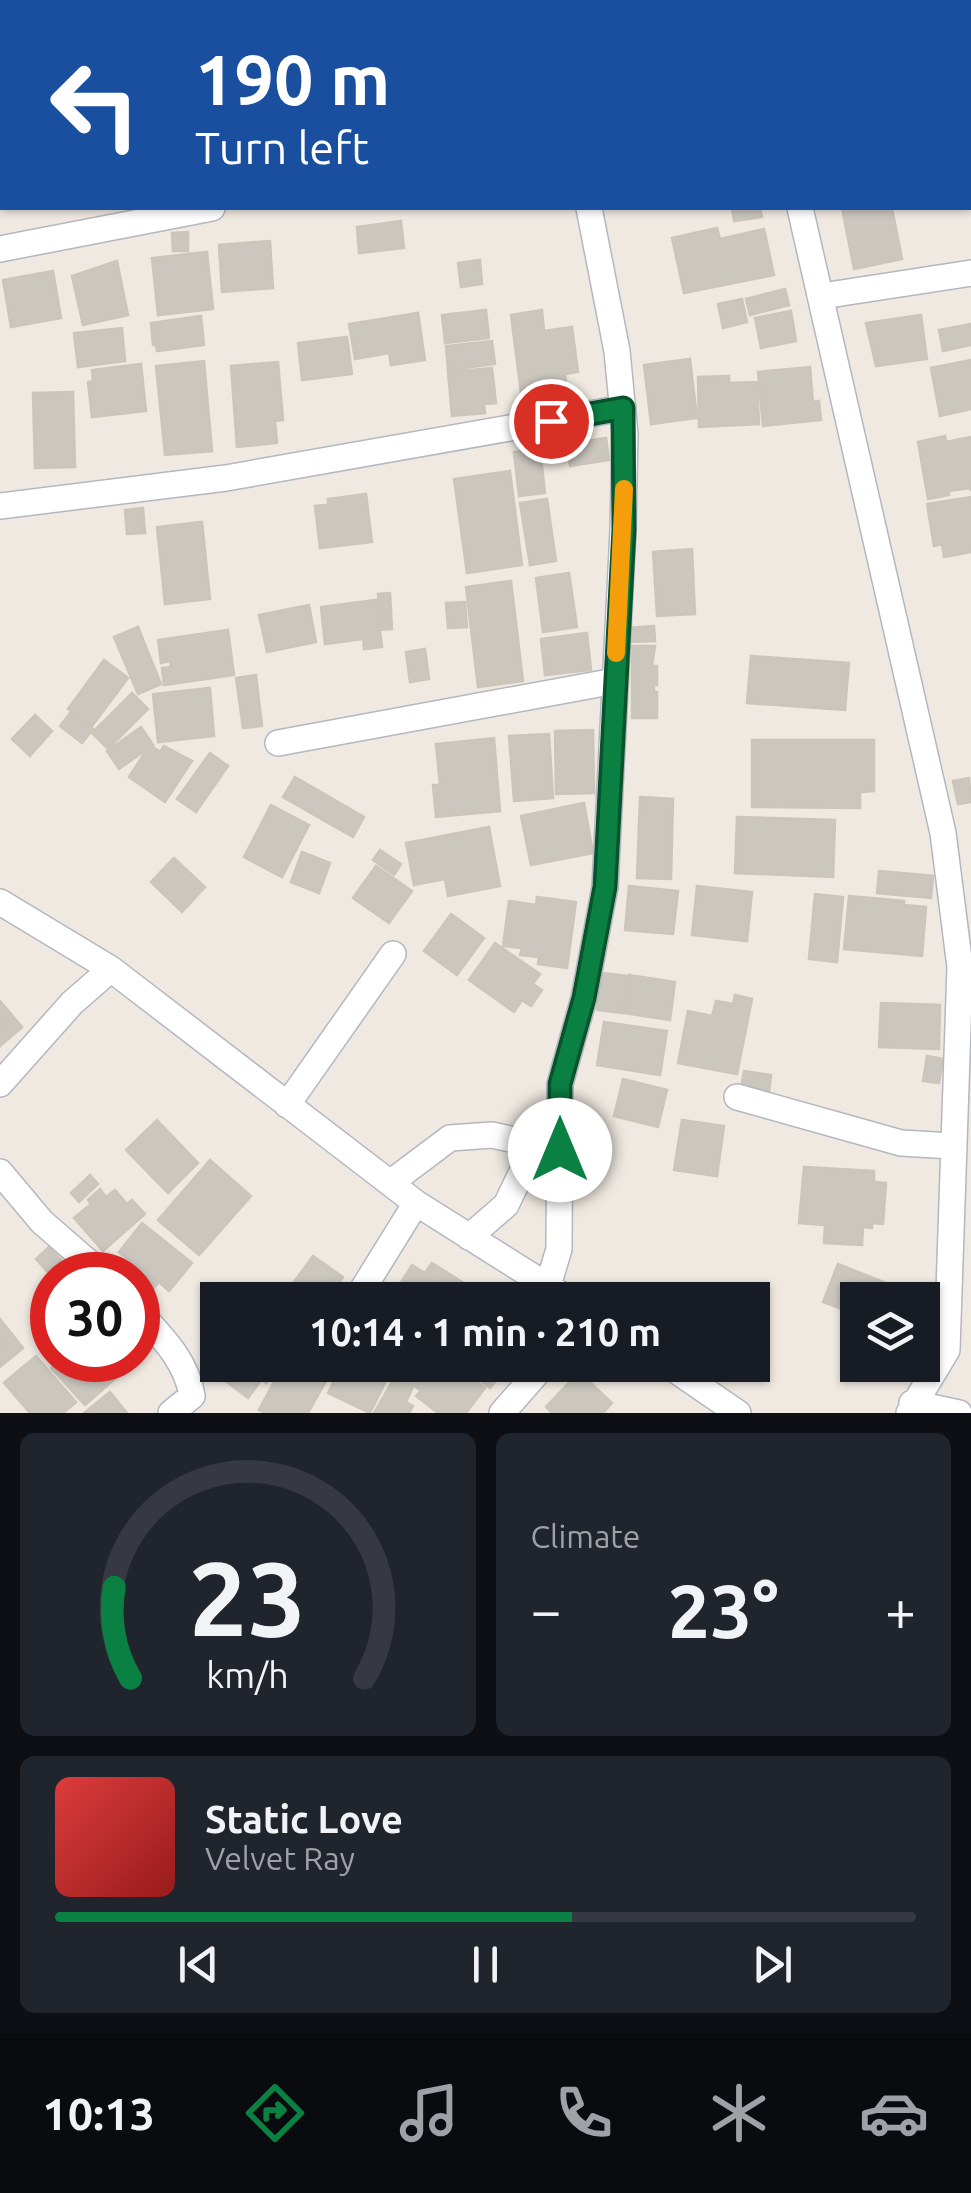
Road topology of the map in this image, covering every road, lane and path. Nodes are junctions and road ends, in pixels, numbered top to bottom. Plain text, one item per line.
1 (202, 210) edge
2 (589, 210) edge
3 (800, 210) edge
4 (0, 249) edge
5 (971, 273) edge
6 (822, 296) junction
7 (623, 408) junction
8 (0, 506) edge
9 (615, 681) junction
10 (278, 743) dead end
11 (0, 902) edge
12 (392, 954) dead end
13 (966, 967) edge
14 (111, 969) junction
15 (0, 1084) edge
16 (737, 1097) dead end
17 (286, 1105) junction
18 (952, 1146) junction
19 (547, 1148) junction
20 (0, 1172) edge
21 (390, 1183) junction
22 (416, 1203) junction
23 (469, 1237) junction
24 (77, 1252) edge
25 (367, 1282) edge
26 (540, 1282) edge
27 (560, 1282) edge
28 (160, 1336) edge
29 (529, 1382) edge
30 (693, 1382) edge
31 (907, 1410) edge
32 (172, 1413) edge
33 (502, 1413) edge
34 (738, 1413) edge
35 (959, 1413) edge

1 - 4 street
2 - 7 street
3 - 6 street
5 - 6 street
6 - 13 street
7 - 8 street
7 - 9 street
9 - 10 street
9 - 19 street
11 - 14 street
12 - 17 street
13 - 18 street
14 - 15 street
14 - 17 street
16 - 18 street
17 - 21 street
18 - 31 street
19 - 21 street
19 - 23 street
19 - 27 street
20 - 24 street
21 - 22 street
22 - 23 street
22 - 25 street
23 - 26 street
28 - 32 street
29 - 33 street
30 - 34 street
31 - 35 street

